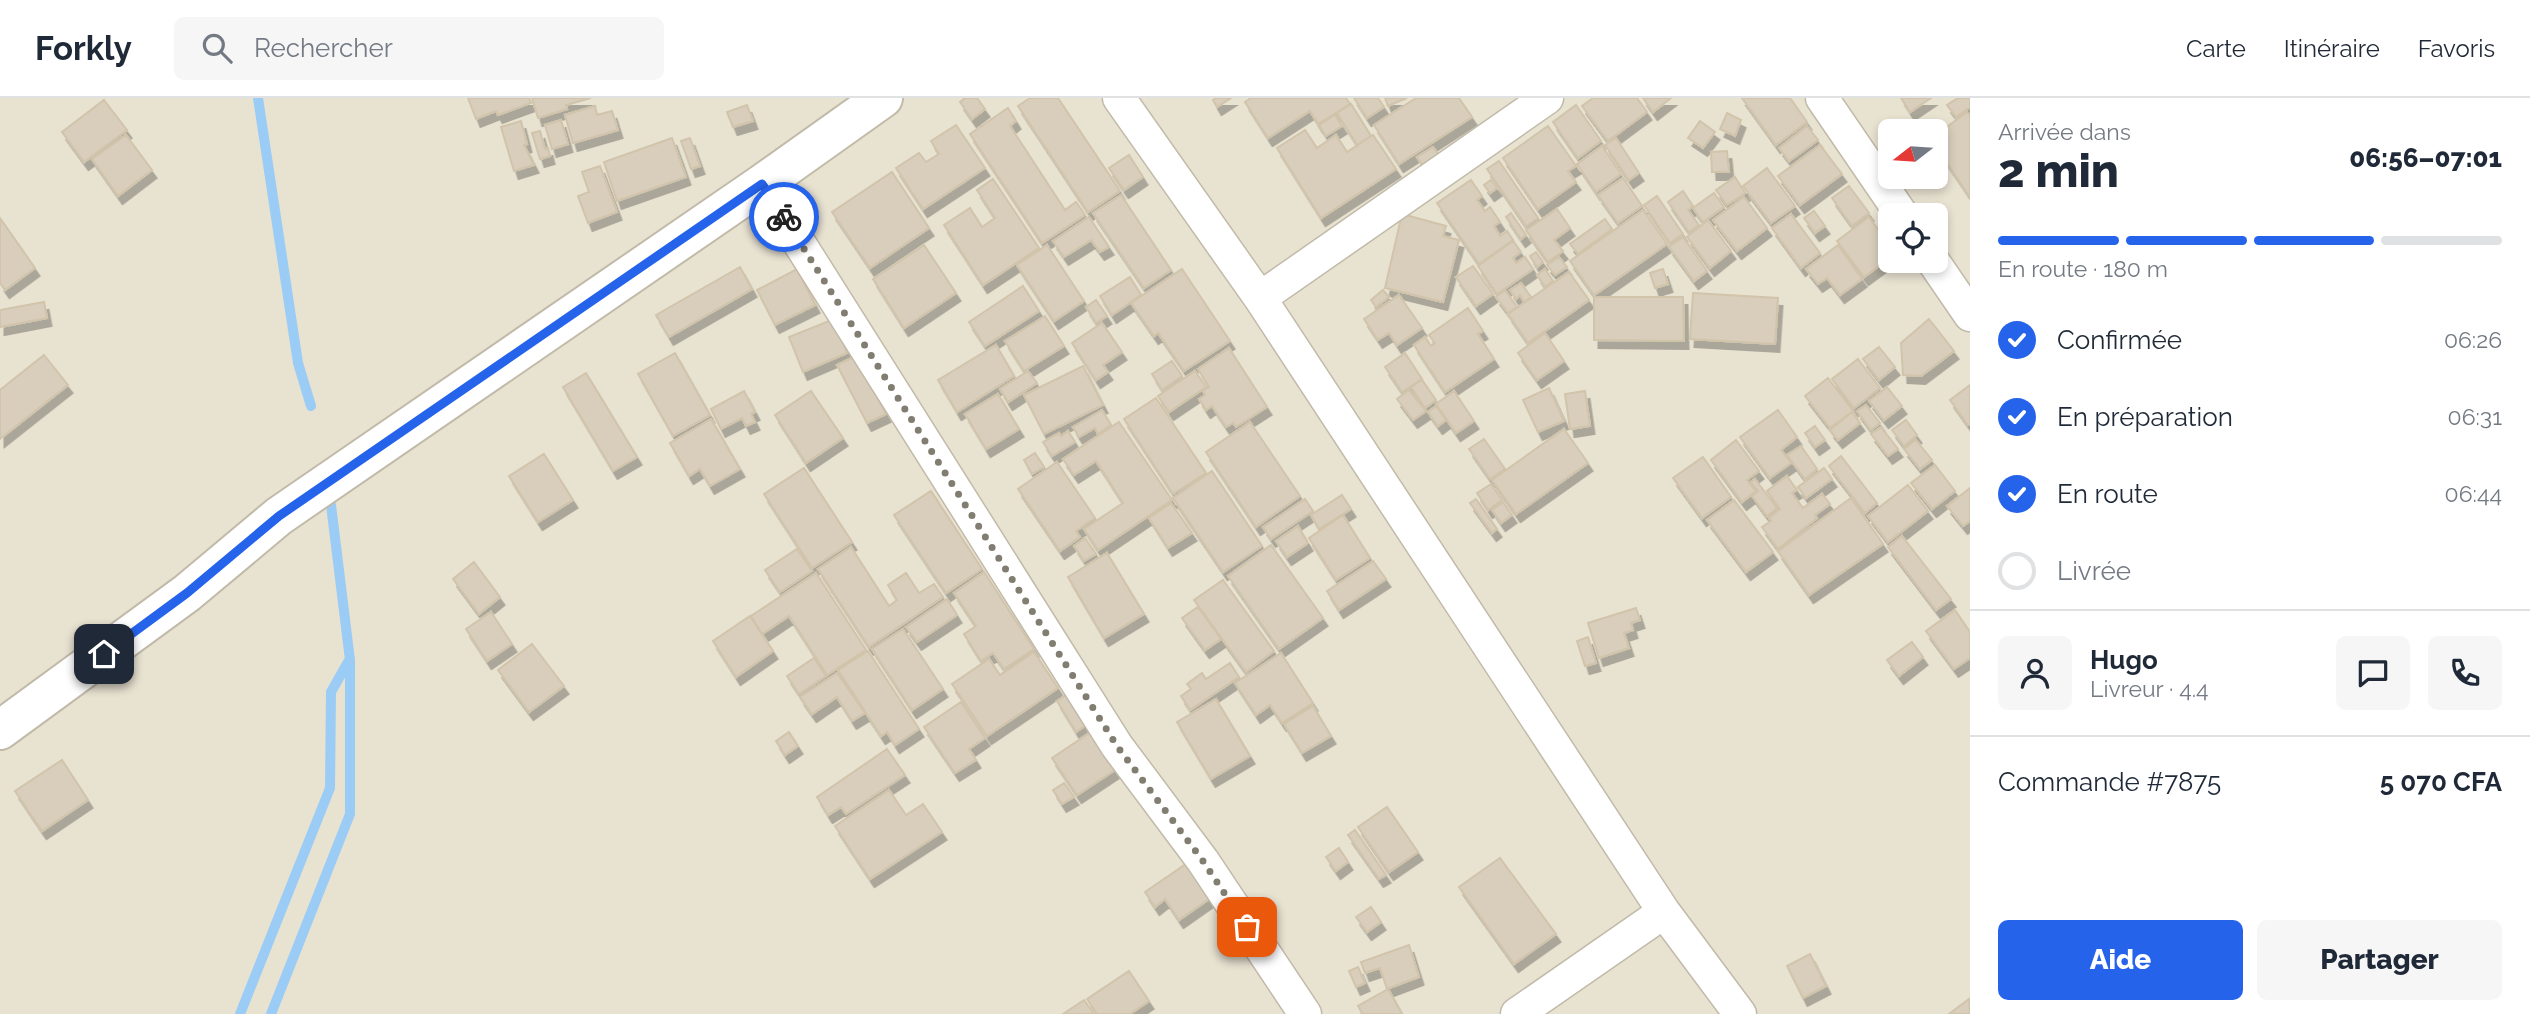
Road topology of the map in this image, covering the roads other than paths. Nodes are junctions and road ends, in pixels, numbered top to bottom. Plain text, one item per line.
1 (883, 98) edge
2 (1119, 98) edge
3 (1547, 98) edge
4 (1822, 98) edge
5 (762, 184) junction
6 (1894, 203) edge
7 (1941, 273) edge
8 (1260, 298) junction
9 (1970, 315) edge
10 (0, 730) edge
11 (1664, 912) junction
12 (1306, 1014) edge
13 (1517, 1014) edge
14 (1740, 1014) edge

1 - 5 street
2 - 8 street
3 - 8 street
4 - 6 street
5 - 10 street
5 - 12 street
7 - 9 street
8 - 11 street
11 - 13 street
11 - 14 street

